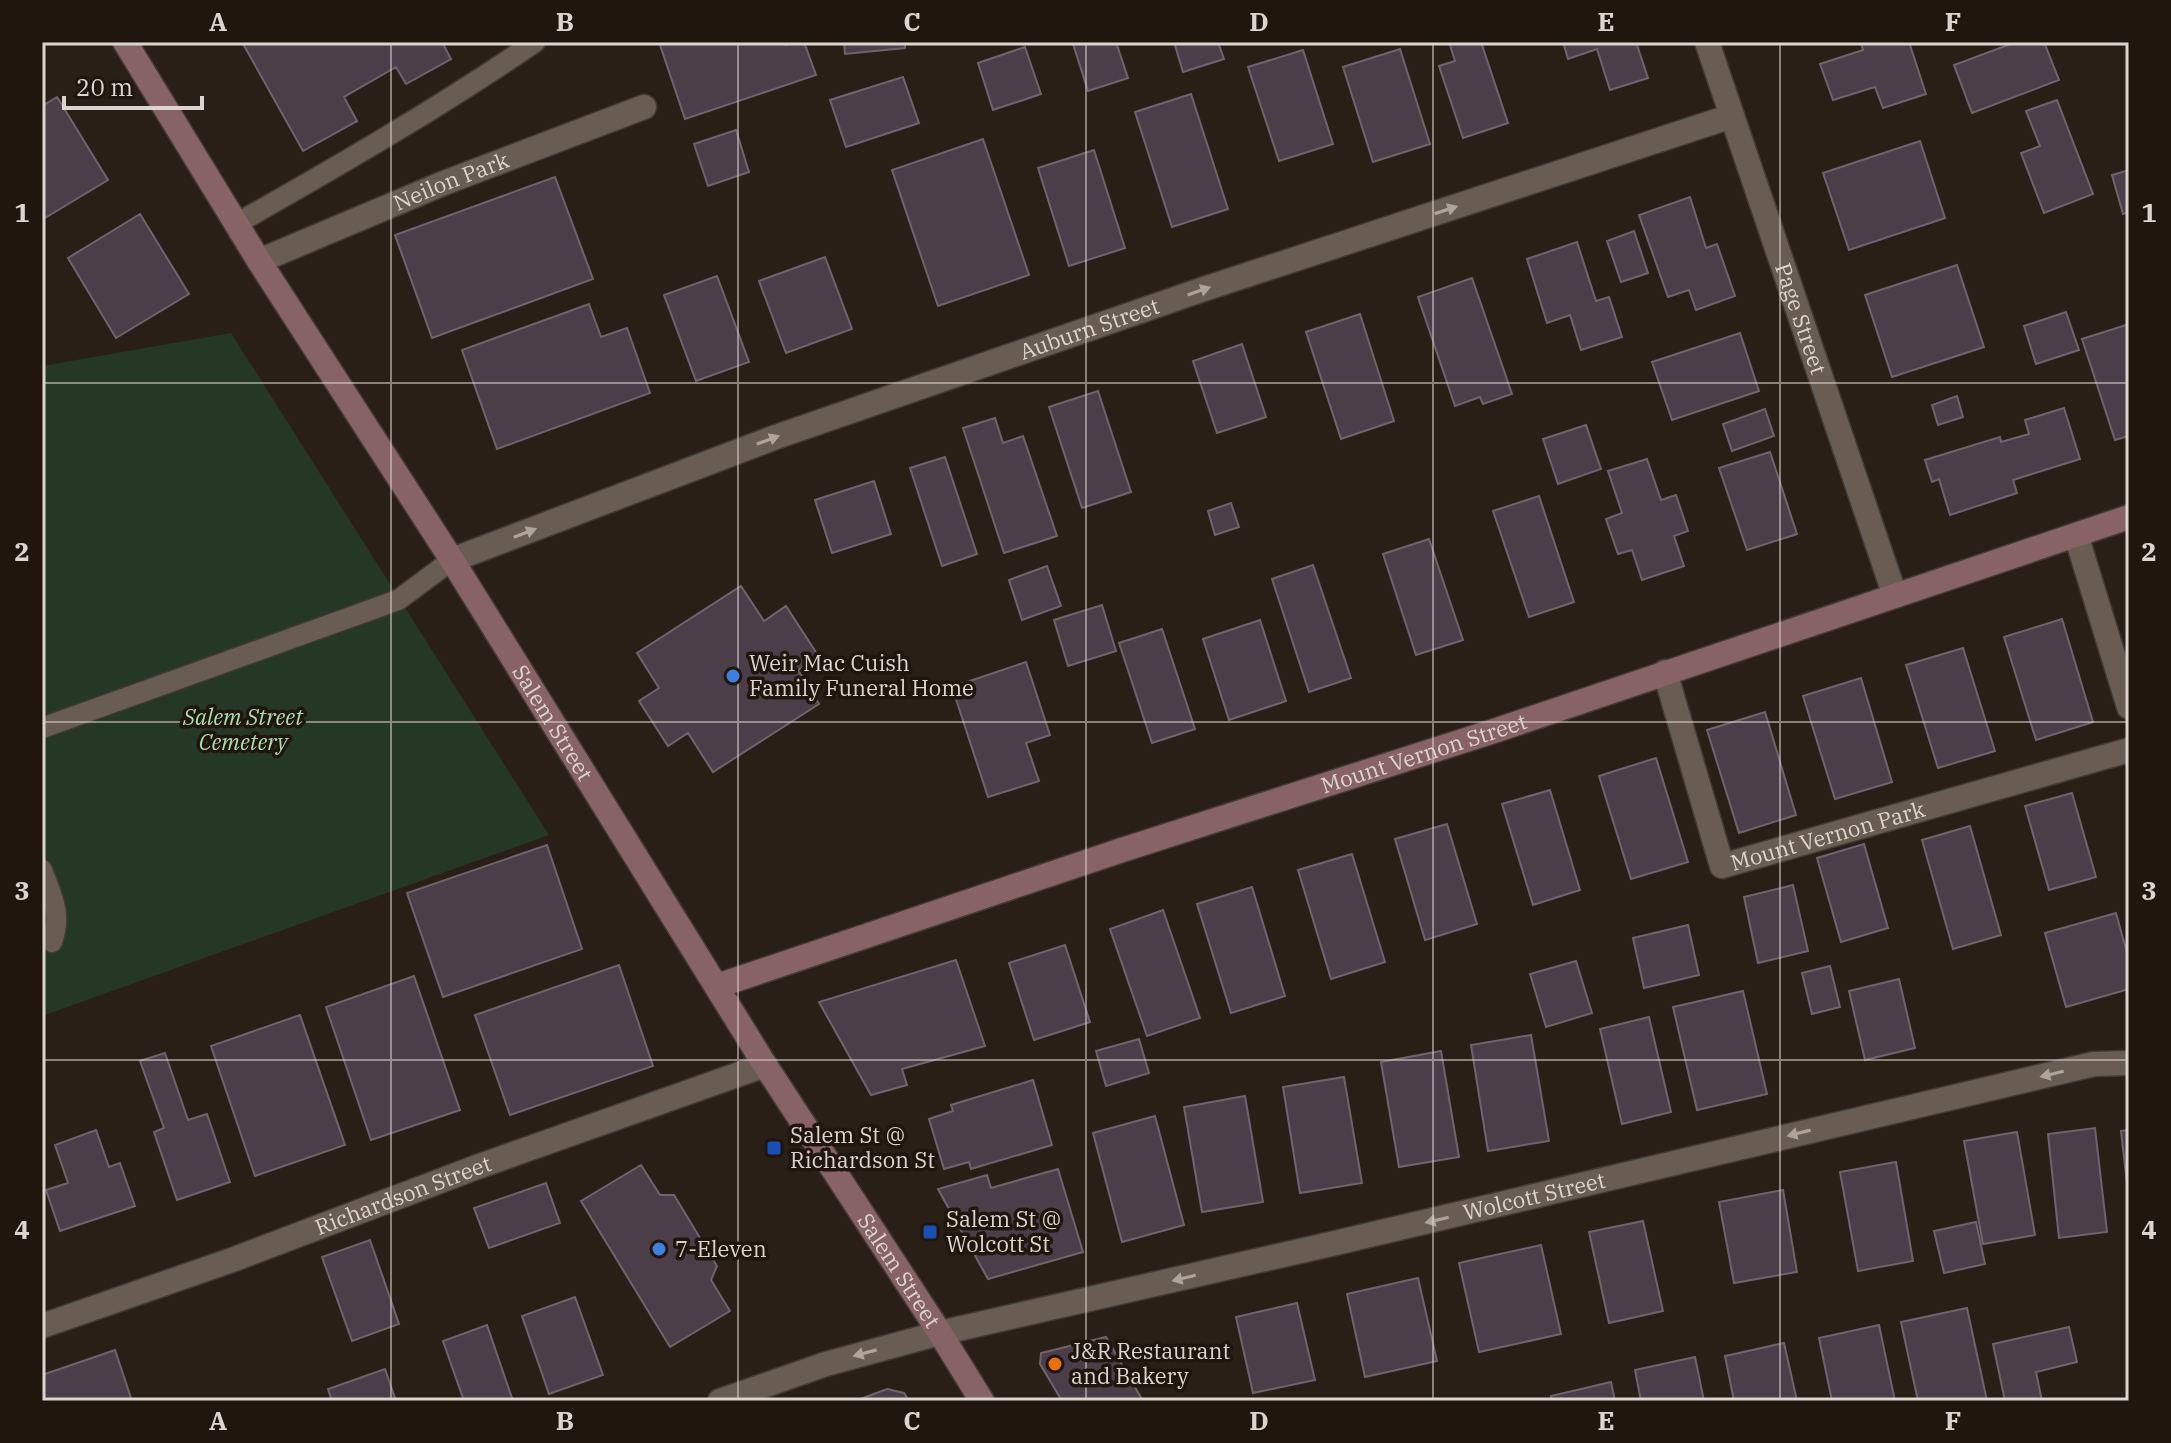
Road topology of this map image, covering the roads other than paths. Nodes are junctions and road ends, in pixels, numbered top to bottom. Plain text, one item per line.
1 (125, 42) edge
2 (535, 42) edge
3 (1707, 42) edge
4 (644, 107) dead end
5 (1732, 116) junction
6 (236, 224) junction
7 (259, 261) junction
8 (2129, 517) edge
9 (2076, 535) junction
10 (452, 560) junction
11 (1895, 596) junction
12 (1665, 672) junction
13 (2129, 707) edge
14 (42, 728) edge
15 (2129, 750) edge
16 (42, 870) edge
17 (52, 942) dead end
18 (717, 986) junction
19 (2129, 1063) edge
20 (765, 1065) junction
21 (42, 1326) edge
22 (940, 1333) junction
23 (720, 1401) edge
24 (982, 1401) edge

1 - 6 main road, Salem Street
2 - 6 lane
3 - 5 street, Page Street
4 - 7 street, Neilon Park
10 -> 5 street, Auburn Street
5 - 11 street, Page Street
6 - 7 main road, Salem Street
7 - 10 main road, Salem Street
8 - 9 main road, Mount Vernon Street
9 - 11 main road, Mount Vernon Street
9 - 13 street
10 - 14 lane
10 - 18 main road, Salem Street
11 - 12 main road, Mount Vernon Street
12 - 15 street, Mount Vernon Park
12 - 18 main road, Mount Vernon Street
16 - 17 lane
18 - 20 main road, Salem Street
19 -> 22 street, Wolcott Street
20 - 21 street, Richardson Street
20 - 22 main road, Salem Street
22 -> 23 street, Wolcott Street
22 - 24 main road, Salem Street

